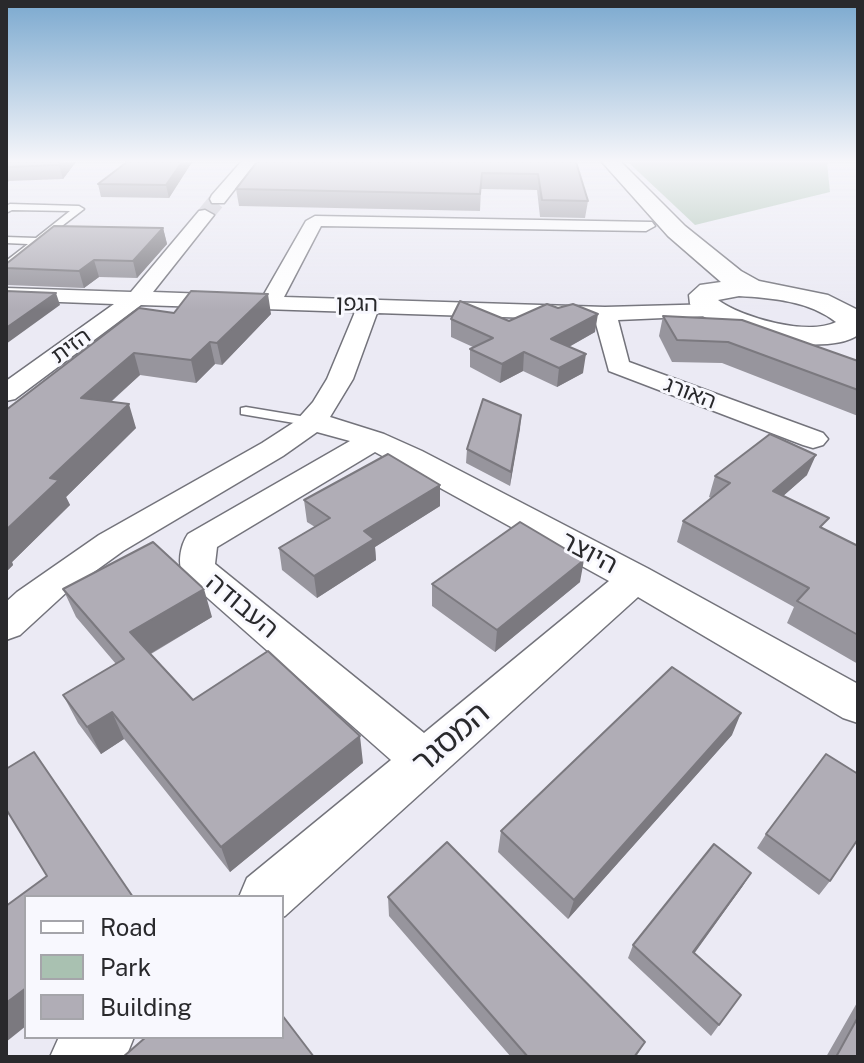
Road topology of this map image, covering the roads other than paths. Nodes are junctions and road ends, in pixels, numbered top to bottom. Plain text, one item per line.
1 (76, 212) edge
2 (634, 212) edge
3 (659, 212) edge
4 (205, 215) tunnel mouth
5 (646, 226) junction
6 (6, 240) edge
7 (37, 241) junction
8 (6, 266) edge
9 (751, 288) junction
10 (6, 294) edge
11 (137, 298) junction
12 (709, 300) junction
13 (270, 303) junction
14 (369, 304) junction
15 (605, 314) junction
16 (851, 326) edge
17 (802, 335) junction
18 (858, 362) edge
19 (6, 393) edge
20 (246, 411) dead end
21 (312, 422) junction
22 (813, 439) dead end
23 (374, 440) junction
24 (636, 578) junction
25 (6, 625) edge
26 (858, 705) edge
27 (424, 761) junction
28 (268, 895) edge
29 (102, 1039) edge
30 (81, 1057) edge

1 - 7 lane
2 - 5 main road
3 - 9 main road
4 - 11 street, הזית
5 - 12 main road
5 - 13 street
6 - 7 lane
7 - 8 lane
9 - 12 main road
9 - 16 main road
10 - 11 street, הגפן
11 - 13 street, הגפן
11 - 19 street, הזית
12 - 15 street, הגפן
12 - 17 main road
13 - 14 street, הגפן
14 - 15 street, הגפן
14 - 21 street
15 - 22 street, האורג
16 - 17 main road
17 - 18 main road
20 - 21 lane
21 - 23 street, היוצר
21 - 25 street
23 - 24 street, היוצר
23 - 27 street, העבודה
24 - 26 street, היוצר
24 - 27 street, המסגר
27 - 28 street, המסגר
29 - 30 street

